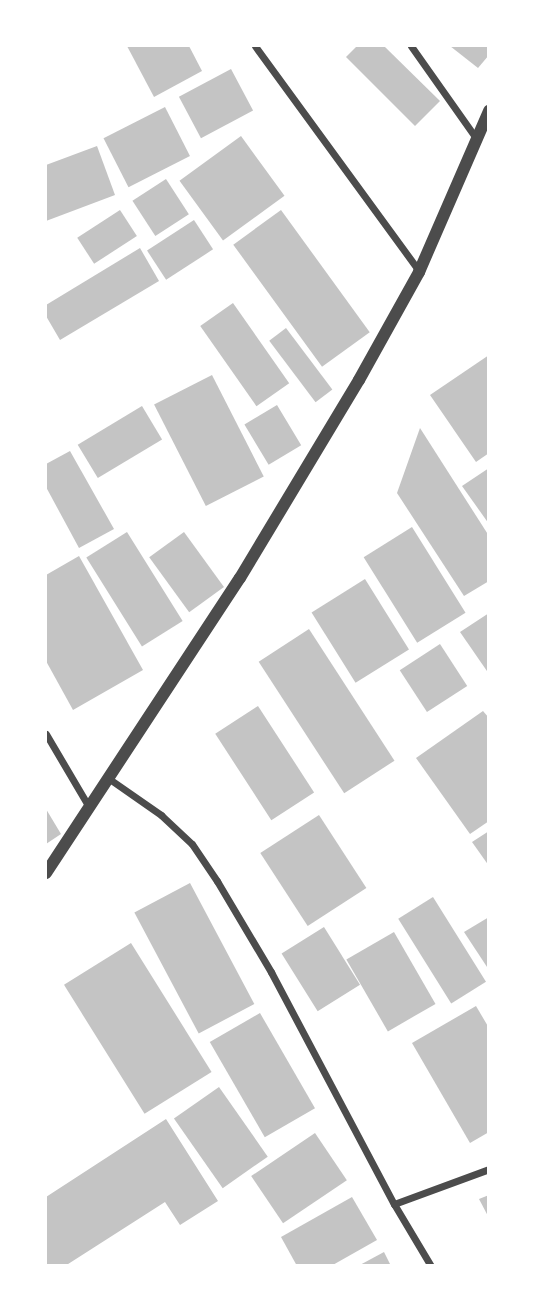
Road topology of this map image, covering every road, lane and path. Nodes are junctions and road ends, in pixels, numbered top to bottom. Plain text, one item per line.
1 (255, 46) edge
2 (411, 46) edge
3 (488, 111) edge
4 (477, 139) junction
5 (419, 272) junction
6 (46, 734) edge
7 (108, 778) junction
8 (89, 807) junction
9 (46, 873) edge
10 (488, 1169) edge
11 (394, 1204) junction
12 (431, 1265) edge

1 - 5 street
2 - 4 street
3 - 4 street
4 - 5 street
5 - 7 street
6 - 8 street
7 - 8 street
7 - 11 street
8 - 9 street
10 - 11 street
11 - 12 street

